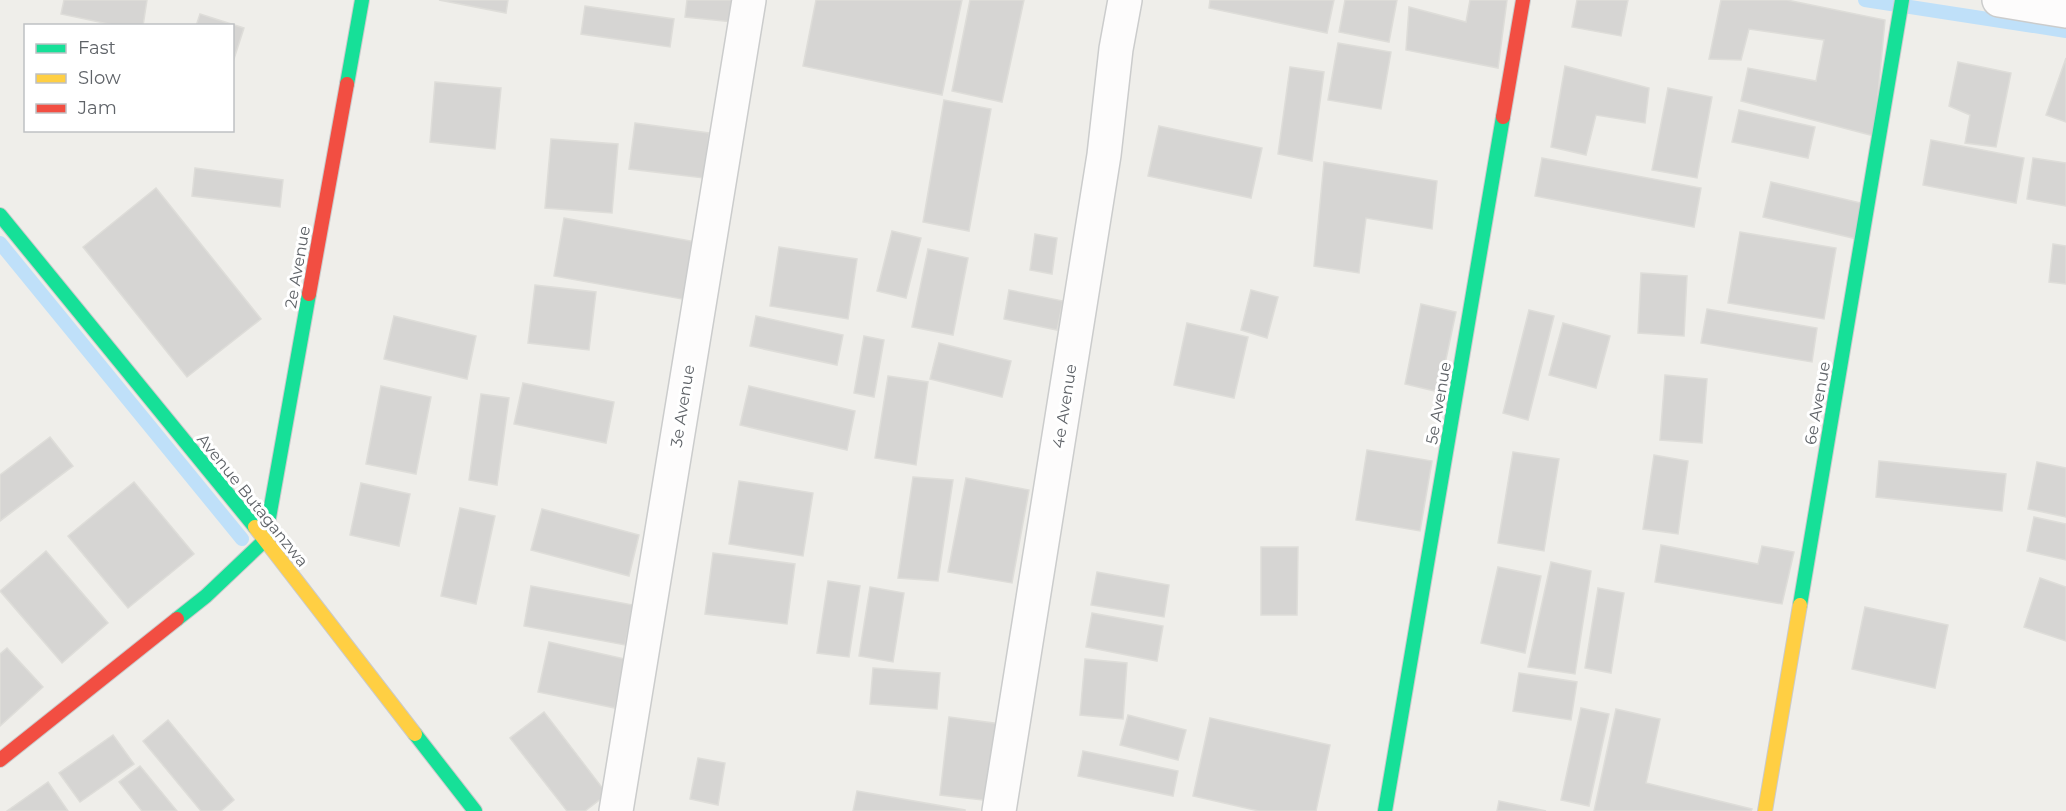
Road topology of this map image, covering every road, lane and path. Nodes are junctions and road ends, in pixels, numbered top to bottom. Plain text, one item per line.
1 (362, 0) edge
2 (748, 0) edge
3 (1125, 0) edge
4 (1523, 0) edge
5 (1999, 0) edge
6 (1901, 6) edge
7 (2066, 11) edge
8 (0, 215) edge
9 (265, 540) junction
10 (0, 760) edge
11 (475, 811) edge
12 (616, 811) edge
13 (999, 811) edge
14 (1385, 811) edge
15 (1765, 811) edge

1 - 9 street, 2e Avenue
2 - 12 street, 3e Avenue
3 - 13 street, 4e Avenue
4 - 14 street, 5e Avenue
5 - 7 street
6 - 15 street, 6e Avenue
8 - 9 street, Avenue Butaganzwa
9 - 10 street
9 - 11 street, Avenue Butaganzwa

